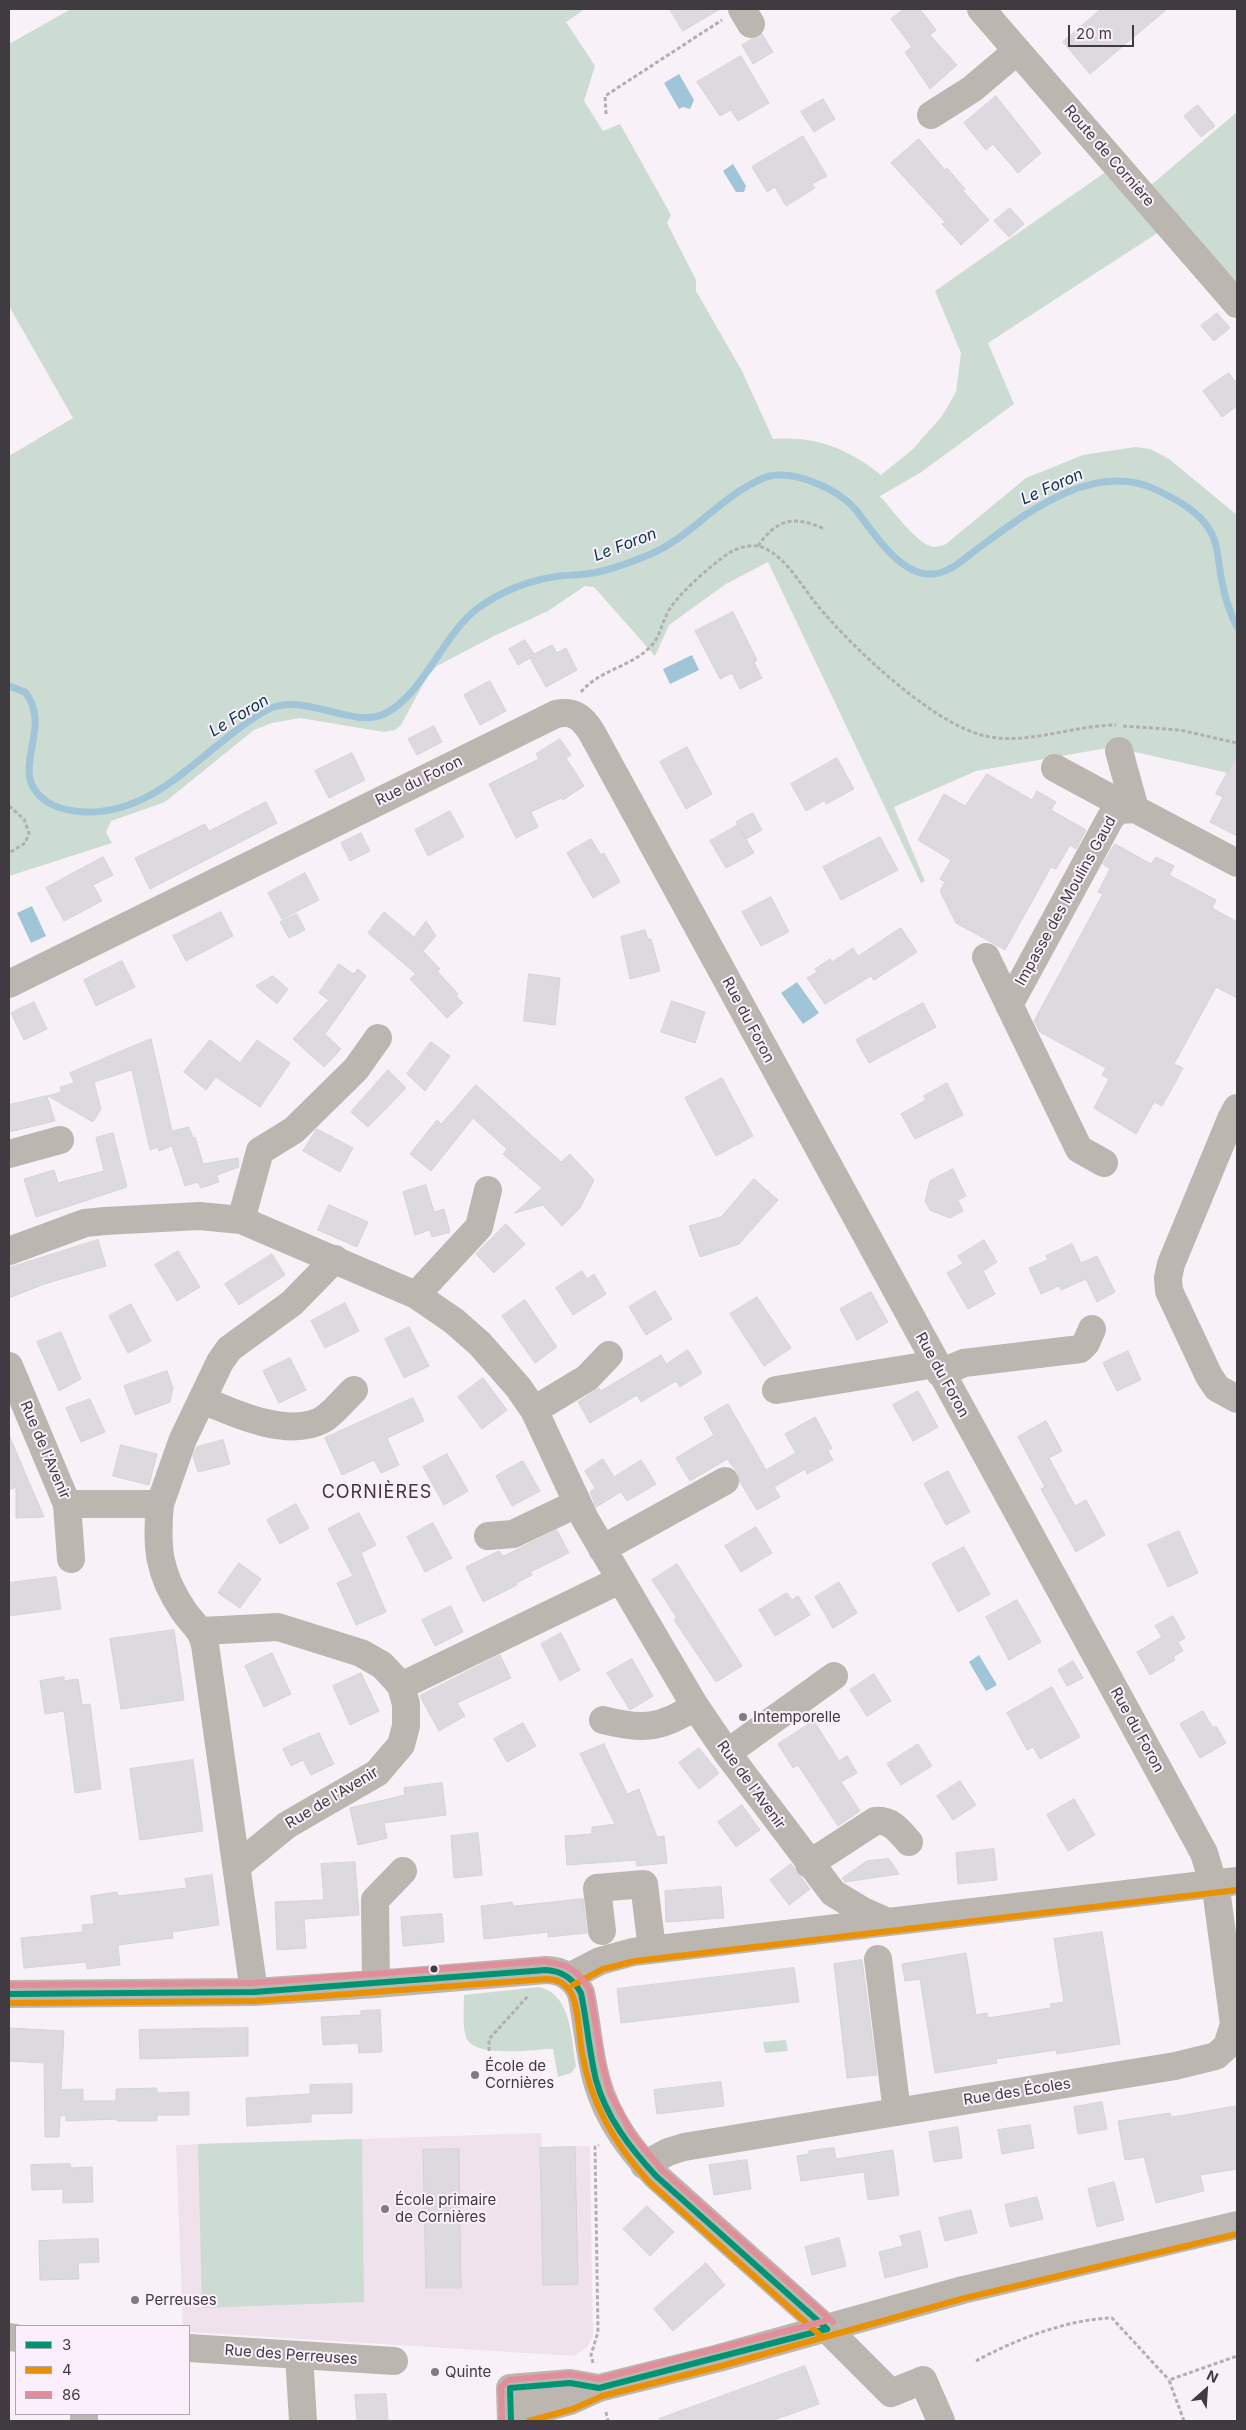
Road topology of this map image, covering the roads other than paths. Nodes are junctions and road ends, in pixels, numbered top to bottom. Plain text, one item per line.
1 (981, 9) edge
2 (1017, 51) junction
3 (931, 115) dead end
4 (1237, 304) edge
5 (1120, 751) dead end
6 (1055, 768) dead end
7 (1132, 808) junction
8 (1237, 863) edge
9 (986, 957) dead end
10 (9, 984) edge
11 (1009, 1004) junction
12 (378, 1038) dead end
13 (1237, 1108) edge
14 (60, 1140) dead end
15 (9, 1154) edge
16 (1104, 1164) dead end
17 (488, 1190) dead end
18 (242, 1220) junction
19 (9, 1251) edge
20 (335, 1259) junction
21 (416, 1294) junction
22 (1092, 1329) dead end
23 (609, 1355) dead end
24 (9, 1366) edge
25 (938, 1368) junction
26 (354, 1390) dead end
27 (776, 1390) dead end
28 (1237, 1399) edge
29 (203, 1400) junction
30 (534, 1410) junction
31 (725, 1481) dead end
32 (67, 1504) junction
33 (160, 1504) junction
34 (576, 1504) junction
35 (488, 1536) dead end
36 (602, 1549) junction
37 (71, 1559) dead end
38 (620, 1580) junction
39 (202, 1631) junction
40 (834, 1676) dead end
41 (401, 1686) junction
42 (695, 1706) junction
43 (603, 1720) dead end
44 (727, 1753) junction
45 (910, 1842) dead end
46 (809, 1864) junction
47 (237, 1866) junction
48 (403, 1872) dead end
49 (1226, 1882) edge
50 (833, 1892) junction
51 (888, 1922) junction
52 (822, 1930) junction
53 (602, 1931) dead end
54 (652, 1949) junction
55 (878, 1959) dead end
56 (569, 1977) junction
57 (376, 1984) junction
58 (254, 1992) junction
59 (9, 1994) edge
60 (897, 2112) junction
61 (644, 2164) junction
62 (1237, 2225) edge
63 (827, 2328) junction
64 (190, 2348) edge
65 (299, 2355) junction
66 (719, 2358) junction
67 (394, 2361) dead end
68 (511, 2419) edge
69 (302, 2421) edge
70 (940, 2421) edge

1 - 2 street, Route de Cornière
2 - 3 street
2 - 4 street, Route de Cornière
5 - 7 street
6 - 7 street
7 - 8 street, Impasse des Moulins Gaud
7 - 11 street, Impasse des Moulins Gaud
9 - 11 street, Impasse des Moulins Gaud
10 - 25 street, Rue du Foron
11 - 16 street, Impasse des Moulins Gaud
12 - 18 street
13 - 28 street
14 - 15 street
17 - 21 street
18 - 19 street, Rue de l'Avenir
18 - 20 street, Rue de l'Avenir
20 - 21 street, Rue de l'Avenir
20 - 29 street
21 - 30 street, Rue de l'Avenir
22 - 25 street
23 - 30 street
24 - 32 street, Rue de l'Avenir
25 - 27 street
25 - 49 street, Rue du Foron
26 - 29 street
29 - 33 street
30 - 34 street, Rue de l'Avenir
31 - 36 street
32 - 33 street, Rue de l'Avenir
32 - 37 street
33 - 39 street
34 - 35 street
34 - 36 street, Rue de l'Avenir
36 - 38 street, Rue de l'Avenir
38 - 41 street
38 - 42 street, Rue de l'Avenir
39 - 41 street
39 - 47 street
40 - 44 street
41 - 47 street, Rue de l'Avenir
42 - 43 street
42 - 44 street, Rue de l'Avenir
44 - 46 street, Rue de l'Avenir
45 - 46 street
46 - 50 street, Rue de l'Avenir
47 - 58 street
48 - 57 street
49 - 51 street
49 - 60 street, Rue des Écoles
50 - 51 street, Rue de l'Avenir
50 - 52 street
51 - 52 street
52 - 54 street
53 - 54 street
54 - 56 street
55 - 60 street
56 - 57 street
56 - 61 street
57 - 58 street
58 - 59 street
60 - 61 street, Rue des Écoles
61 - 63 street
62 - 63 street
63 - 66 street
63 - 70 street
64 - 65 street, Rue des Perreuses
65 - 67 street, Rue des Perreuses
65 - 69 street
66 - 68 street
66 - 68 street

